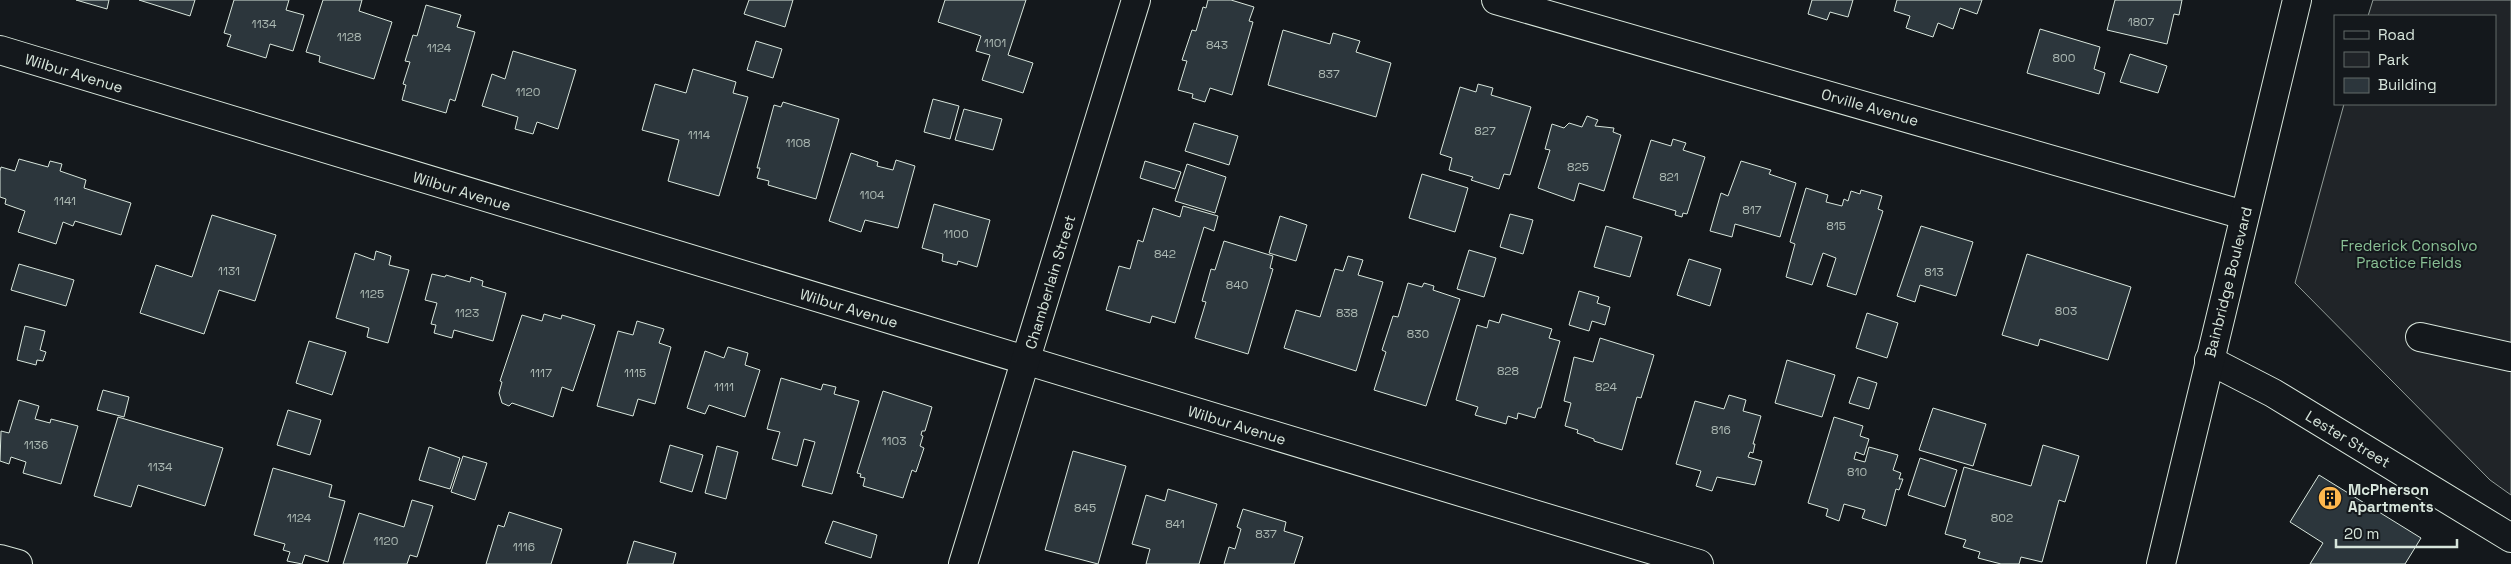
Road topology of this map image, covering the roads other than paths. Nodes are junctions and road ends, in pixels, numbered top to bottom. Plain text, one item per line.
1 (1136, 0) edge
2 (1496, 0) edge
3 (2297, 0) edge
4 (0, 50) edge
5 (2244, 215) junction
6 (2420, 338) dead end
7 (2511, 357) edge
8 (2209, 360) junction
9 (1026, 362) junction
10 (2511, 538) edge
11 (0, 559) edge
12 (18, 564) edge
13 (963, 564) edge
14 (1699, 564) edge
15 (2160, 564) edge

1 - 9 street, Chamberlain Street
2 - 5 street, Orville Avenue
3 - 5 street, Bainbridge Boulevard
4 - 9 street, Wilbur Avenue
5 - 8 street, Bainbridge Boulevard
6 - 7 street
8 - 10 street, Lester Street
8 - 15 street, Bainbridge Boulevard
9 - 13 street, Chamberlain Street
9 - 14 street, Wilbur Avenue
11 - 12 street

